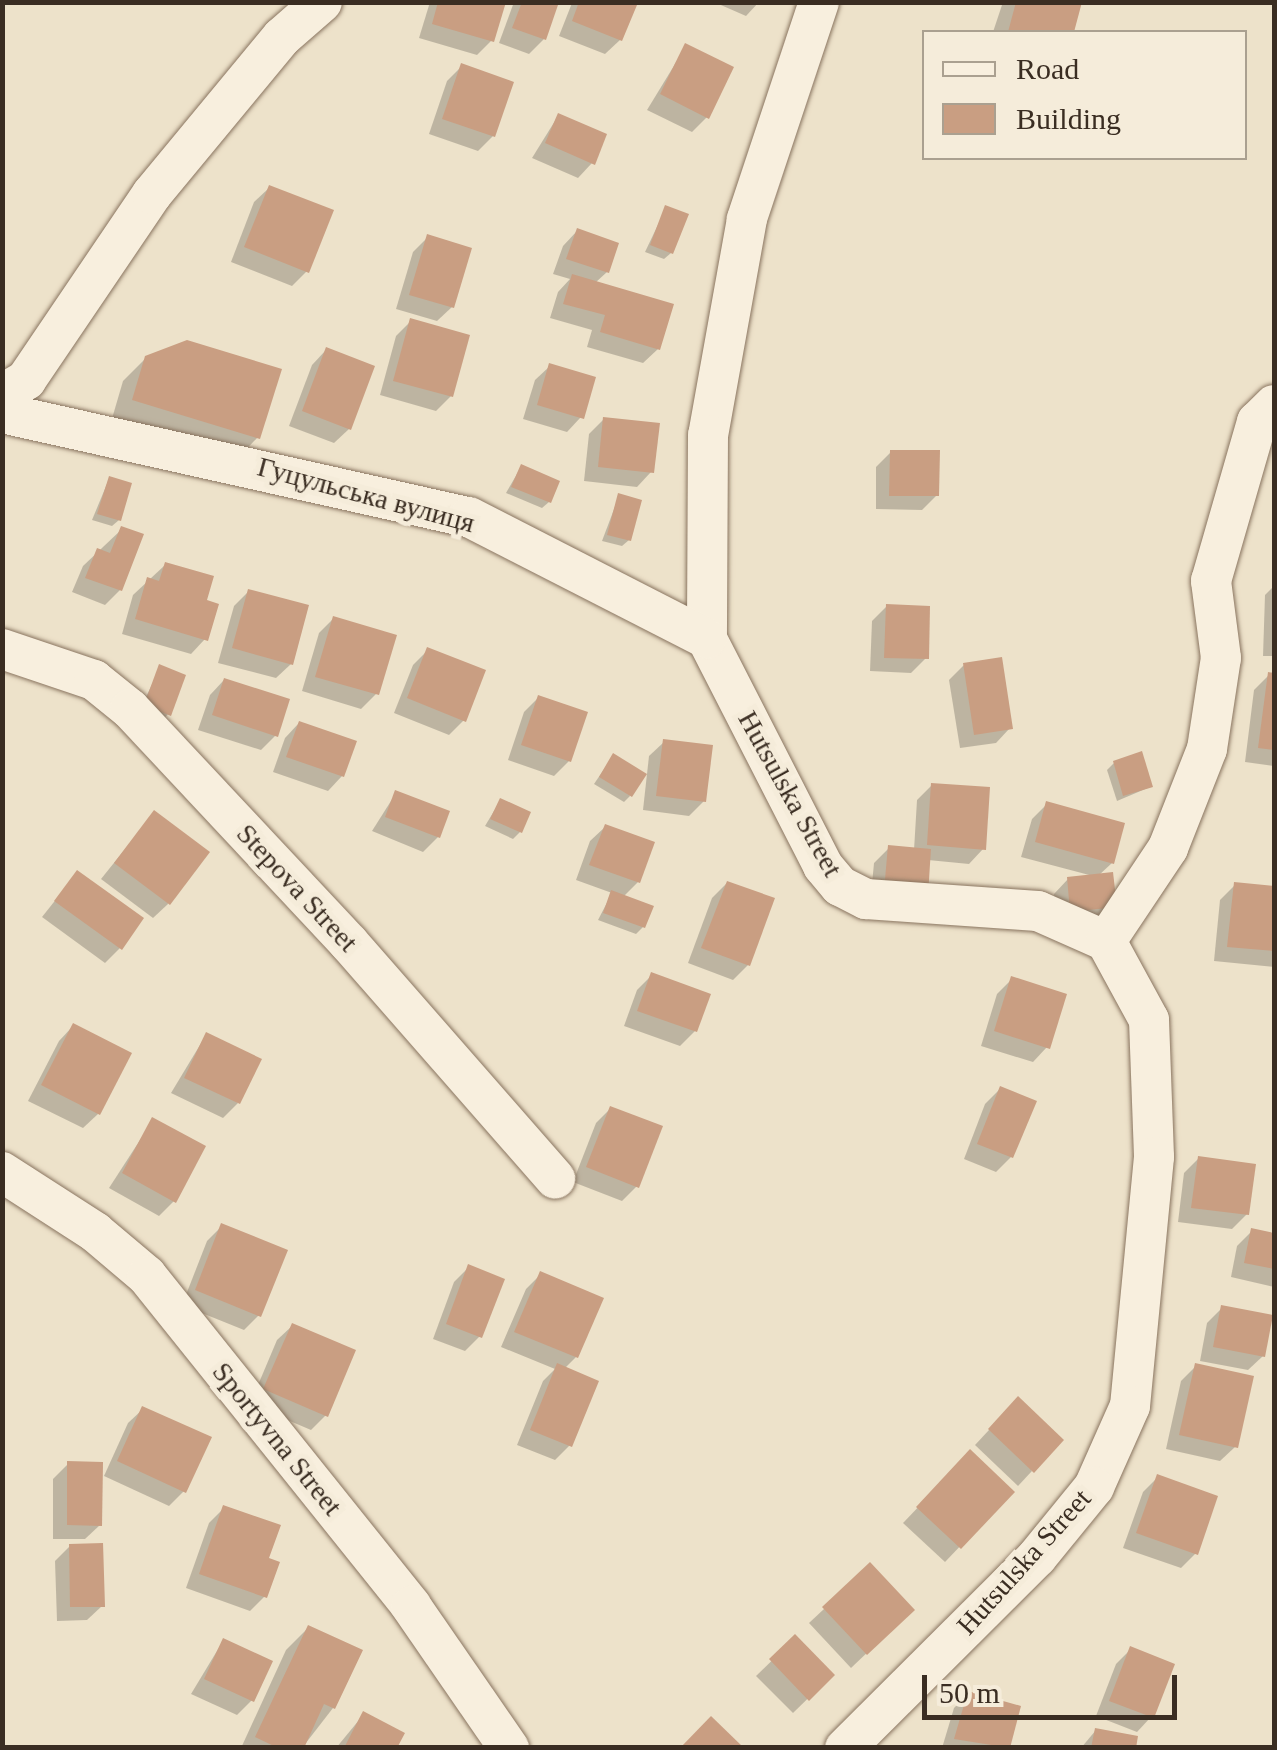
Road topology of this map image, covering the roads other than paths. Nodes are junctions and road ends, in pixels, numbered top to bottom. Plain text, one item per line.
1 (322, 2) edge
2 (820, 2) edge
3 (2, 394) edge
4 (1274, 405) edge
5 (2, 414) edge
6 (707, 639) junction
7 (2, 649) edge
8 (1106, 941) junction
9 (2, 1172) edge
10 (554, 1178) dead end
11 (509, 1748) edge
12 (845, 1748) edge

1 - 3 street
2 - 6 street, Hutsulska Street
4 - 8 street
5 - 6 street, Гуцульська вулиця
6 - 8 street, Hutsulska Street
7 - 10 street, Stepova Street
8 - 12 street, Hutsulska Street
9 - 11 street, Sportyvna Street

